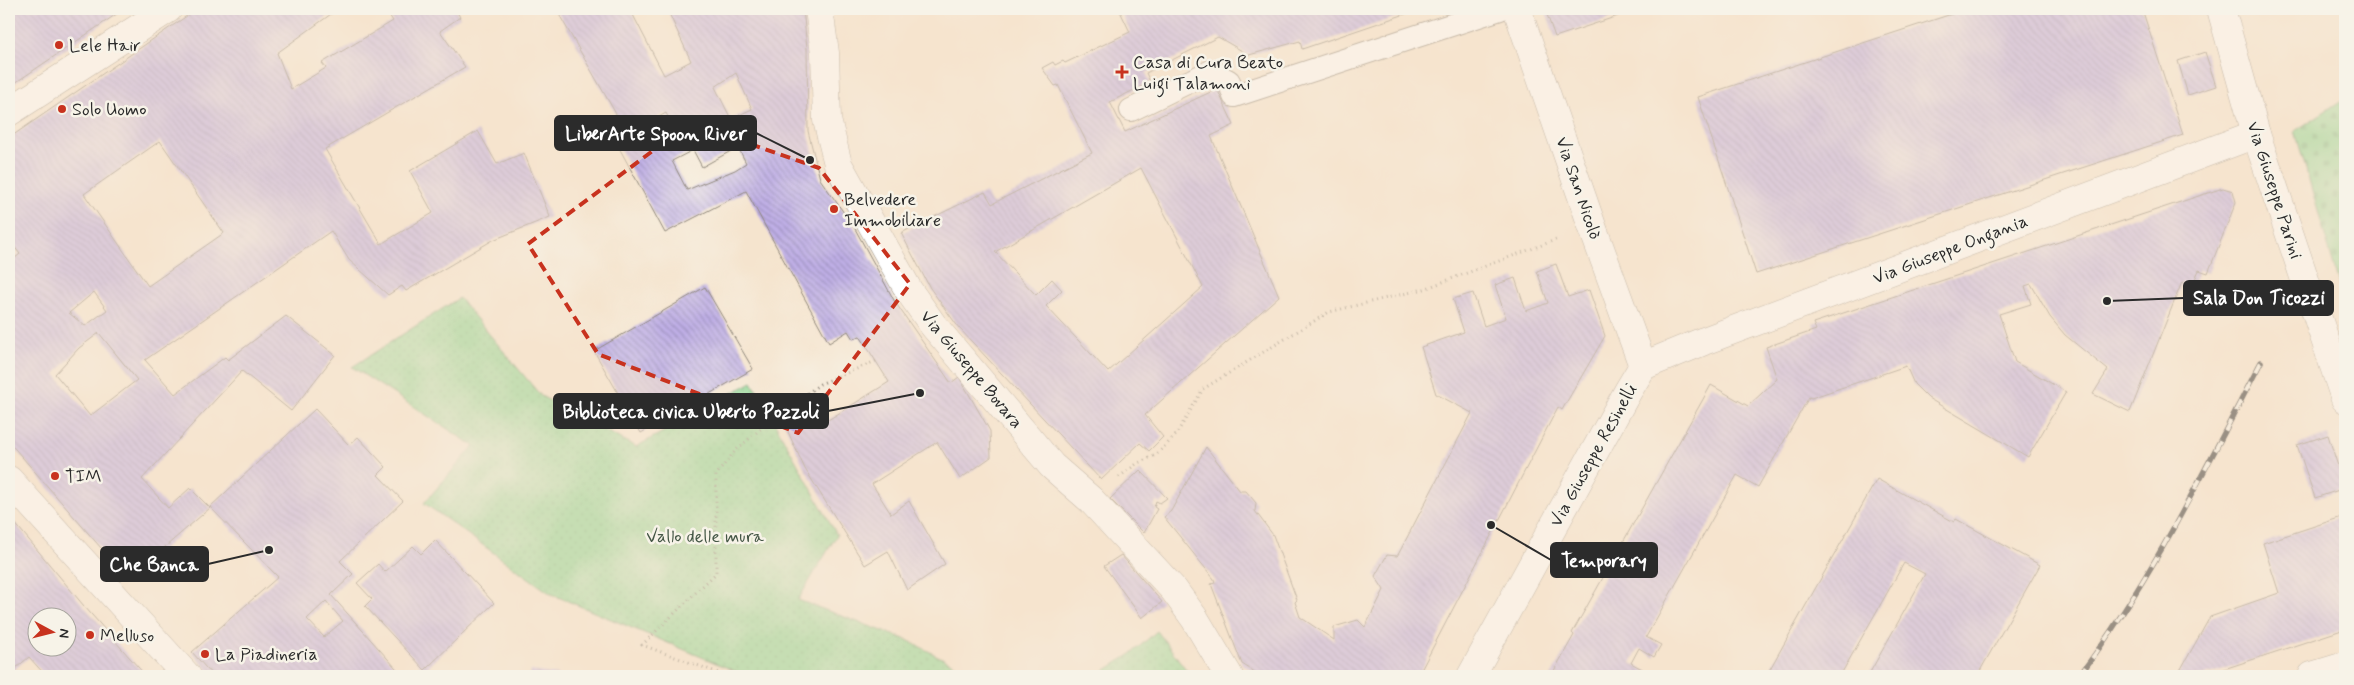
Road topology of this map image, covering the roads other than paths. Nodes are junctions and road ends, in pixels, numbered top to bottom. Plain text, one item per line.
1 (168, 9) edge
2 (819, 9) edge
3 (1500, 9) edge
4 (1517, 9) edge
5 (2221, 9) edge
6 (1131, 110) dead end
7 (9, 112) edge
8 (2256, 134) junction
9 (1644, 366) junction
10 (2345, 399) edge
11 (9, 480) edge
12 (2345, 666) edge
13 (187, 676) edge
14 (1229, 676) edge
15 (1471, 676) edge
16 (2312, 676) edge

1 - 7 street
2 - 14 street, Via Giuseppe Bovara
3 - 6 lane
4 - 9 street, Via San Nicolò
5 - 8 street, Via Giuseppe Parini
8 - 9 street, Via Giuseppe Ongania
8 - 10 street, Via Giuseppe Parini
9 - 15 street, Via Giuseppe Resinelli
11 - 13 street
12 - 16 street

